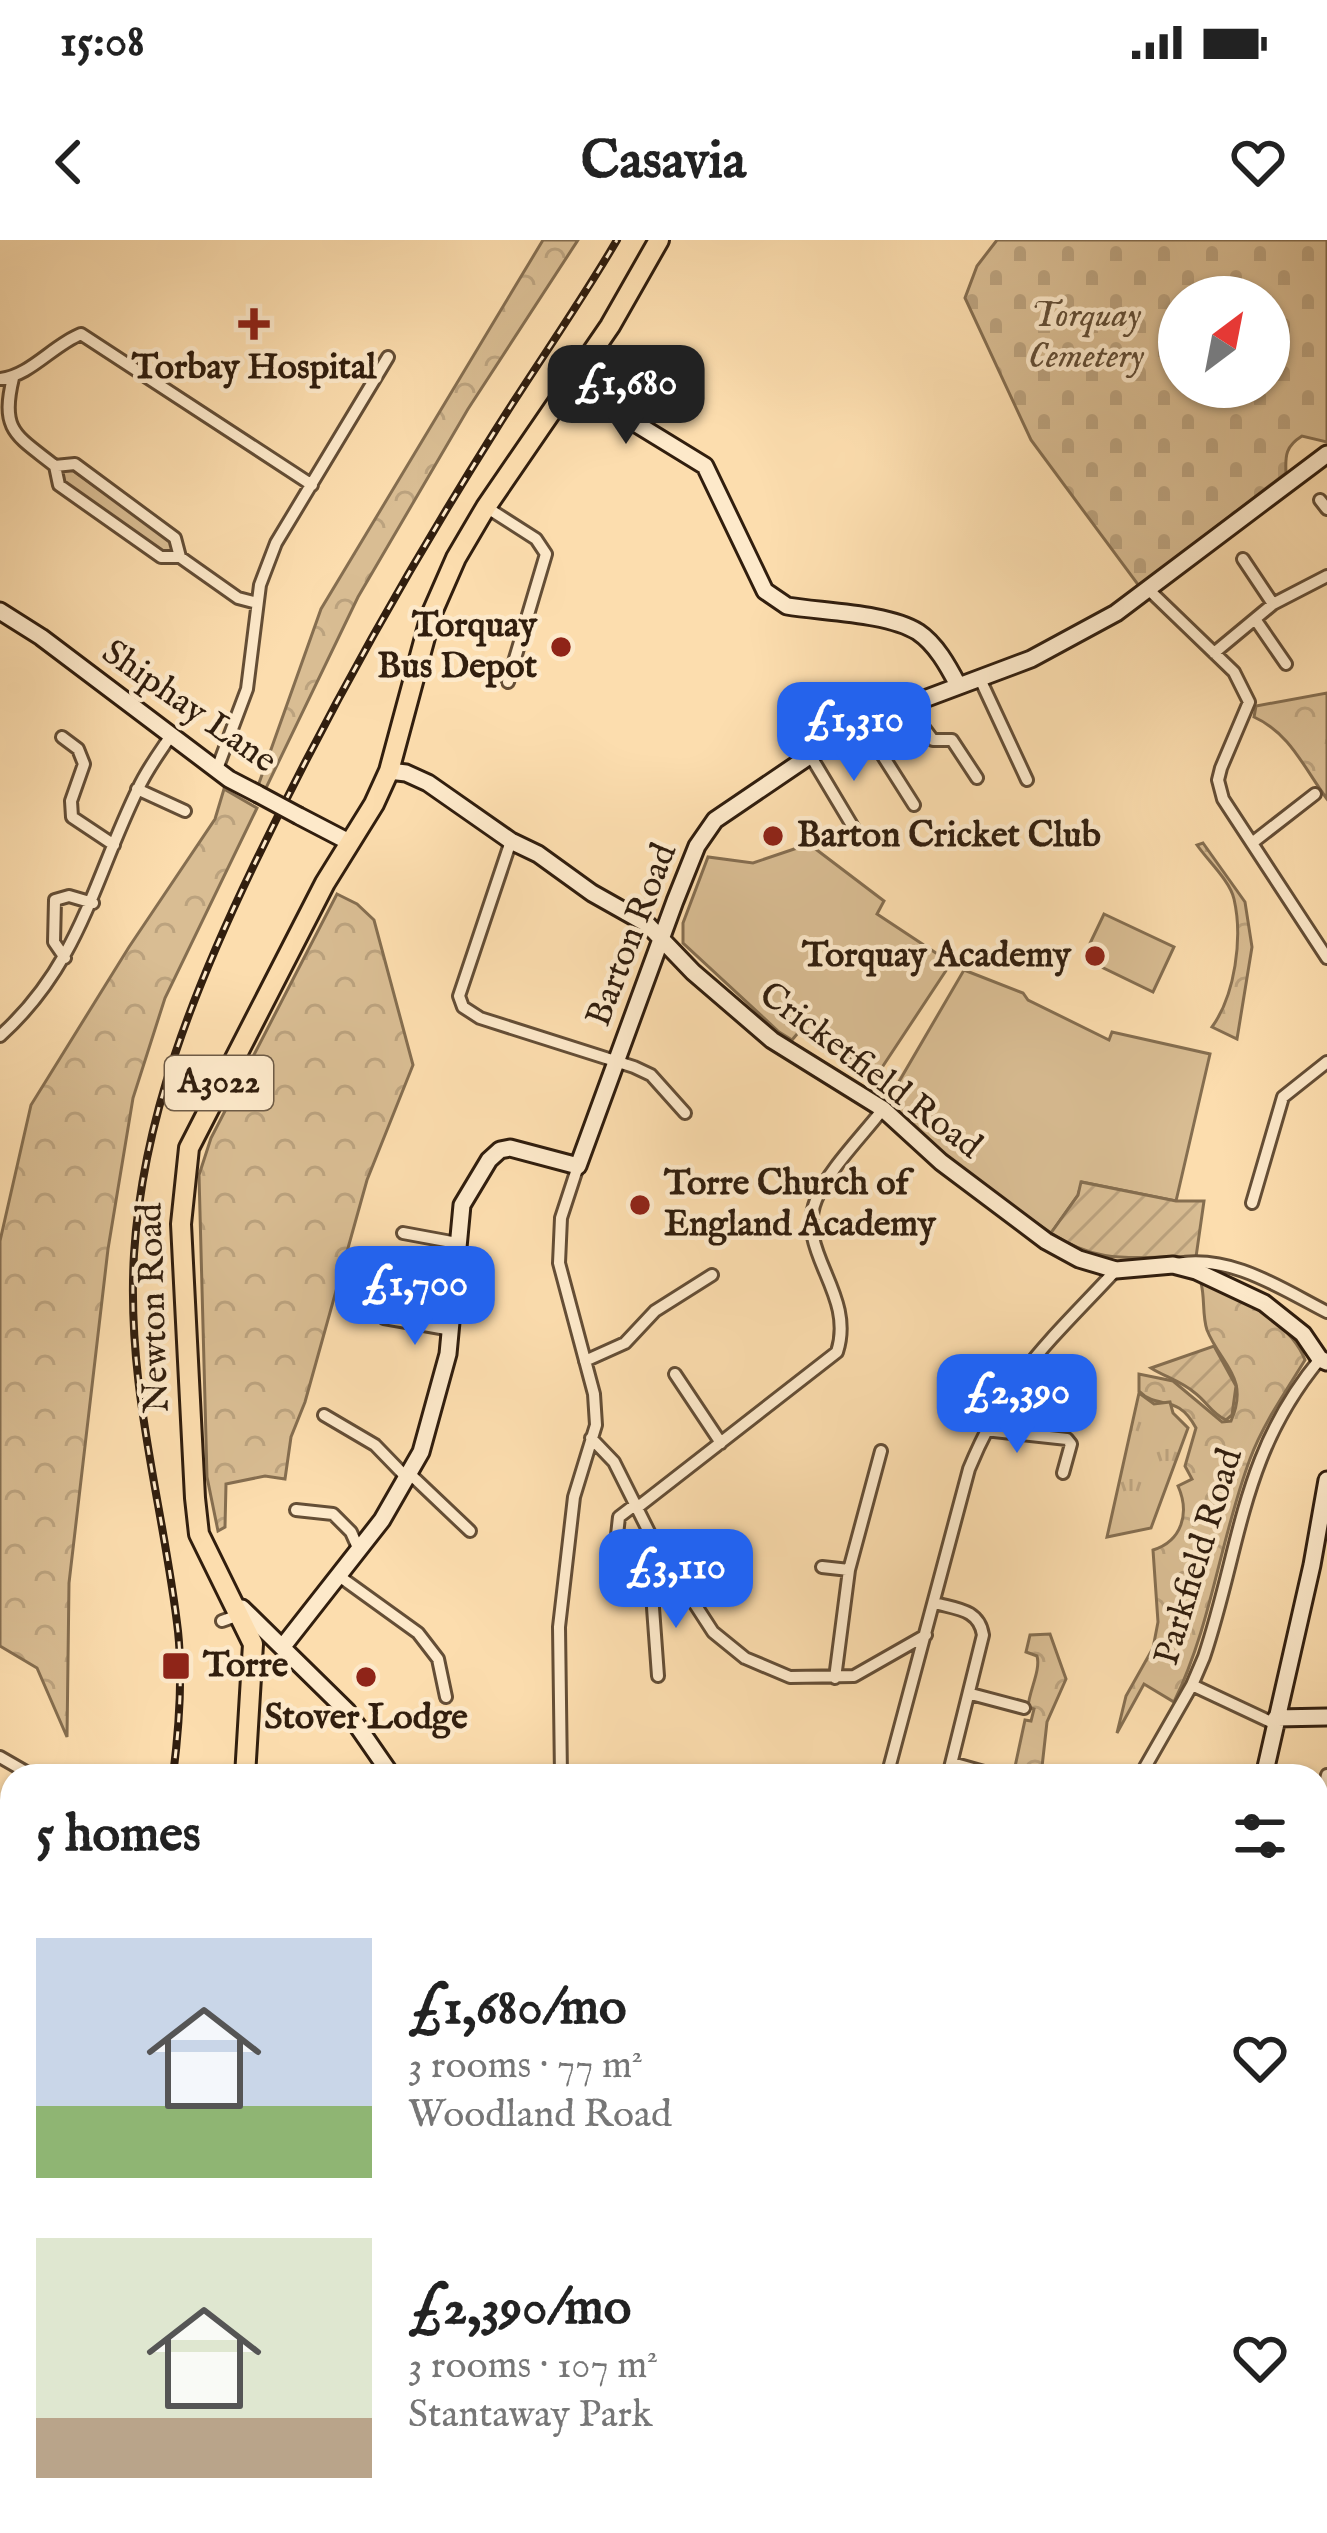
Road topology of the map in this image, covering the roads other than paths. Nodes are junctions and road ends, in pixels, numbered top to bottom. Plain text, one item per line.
1 (649, 240) edge
2 (659, 240) edge
3 (626, 299) junction
4 (388, 358) dead end
5 (6, 378) edge
6 (573, 385) junction
7 (3, 423) edge
8 (1327, 454) edge
9 (56, 466) junction
10 (312, 485) junction
11 (486, 507) junction
12 (180, 557) junction
13 (1243, 559) dead end
14 (1327, 576) edge
15 (1149, 590) junction
16 (257, 603) junction
17 (1273, 604) junction
18 (0, 611) edge
19 (1255, 619) junction
20 (1214, 653) junction
21 (1286, 664) dead end
22 (980, 679) junction
23 (508, 682) dead end
24 (958, 685) junction
25 (913, 704) junction
26 (862, 723) junction
27 (172, 734) junction
28 (62, 737) dead end
29 (810, 755) junction
30 (217, 770) junction
31 (389, 770) junction
32 (977, 778) dead end
33 (1027, 780) dead end
34 (137, 789) junction
35 (1316, 794) dead end
36 (914, 805) dead end
37 (185, 811) dead end
38 (859, 837) dead end
39 (349, 842) junction
40 (511, 842) junction
41 (114, 844) junction
42 (1252, 844) junction
43 (93, 903) junction
44 (662, 938) junction
45 (65, 958) junction
46 (1327, 958) edge
47 (0, 1036) edge
48 (615, 1062) junction
49 (1327, 1062) edge
50 (883, 1109) junction
51 (685, 1113) dead end
52 (578, 1166) junction
53 (1252, 1203) dead end
54 (403, 1233) dead end
55 (457, 1243) junction
56 (1173, 1265) junction
57 (1116, 1270) junction
58 (705, 1273) dead end
59 (1327, 1312) edge
60 (384, 1318) dead end
61 (452, 1330) junction
62 (585, 1361) junction
63 (1323, 1361) edge
64 (675, 1374) dead end
65 (324, 1415) dead end
66 (985, 1430) junction
67 (591, 1438) junction
68 (721, 1443) junction
69 (880, 1450) dead end
70 (1064, 1473) dead end
71 (408, 1475) junction
72 (1327, 1480) edge
73 (637, 1505) junction
74 (1325, 1508) edge
75 (296, 1510) dead end
76 (470, 1532) dead end
77 (199, 1534) junction
78 (638, 1538) dead end
79 (359, 1550) junction
80 (822, 1567) dead end
81 (849, 1570) junction
82 (339, 1576) junction
83 (676, 1578) junction
84 (222, 1581) junction
85 (935, 1604) junction
86 (926, 1635) junction
87 (241, 1637) junction
88 (278, 1645) junction
89 (658, 1676) dead end
90 (835, 1678) junction
91 (1192, 1685) junction
92 (971, 1694) junction
93 (446, 1697) dead end
94 (1024, 1708) dead end
95 (1327, 1717) edge
96 (1275, 1721) junction
97 (245, 1764) edge
98 (384, 1764) edge
99 (561, 1764) edge
100 (890, 1764) edge
101 (952, 1764) edge
102 (1147, 1764) edge
103 (1266, 1764) edge

1 - 3 main road, A3022
2 - 3 main road, A3022
3 - 6 main road, A3022
4 - 10 street
5 - 7 street
5 - 10 street
6 - 11 main road, A3022
6 - 24 street
7 - 9 street
8 - 15 street, Barton Road
9 - 12 street
9 - 12 street
10 - 16 street
11 - 23 street
11 - 31 main road, A3022
12 - 16 street
13 - 17 street
14 - 17 street
15 - 20 street
15 - 22 street, Barton Road
16 - 30 street
17 - 19 street
18 - 27 street, Shiphay Lane
19 - 20 street
19 - 21 street
20 - 42 street
22 - 24 street, Barton Road
22 - 33 street
24 - 25 street, Barton Road
25 - 26 street, Barton Road
25 - 32 street
26 - 29 street, Barton Road
26 - 36 street
27 - 30 street, Shiphay Lane
27 - 34 street
28 - 41 street
29 - 38 street
29 - 44 street, Barton Road
30 - 39 street, Shiphay Lane, bridge
31 - 39 main road, Newton Road / A3022
31 - 40 street, Cricketfield Road
34 - 37 street
34 - 41 street
35 - 42 street
39 - 77 main road, Newton Road / A3022
40 - 44 street, Cricketfield Road
40 - 48 street
41 - 43 street
42 - 46 street
43 - 45 street
43 - 45 street
44 - 48 street, Barton Road
44 - 50 street, Cricketfield Road
45 - 47 street
48 - 51 street
48 - 52 street, Barton Road
49 - 53 street
50 - 57 street, Cricketfield Road
50 - 68 street
52 - 55 street
52 - 62 street, Barton Road
54 - 55 street
55 - 61 street
56 - 57 street
56 - 59 street
56 - 63 street
57 - 66 street
58 - 62 street
60 - 61 street
61 - 71 street
62 - 67 street, Barton Road
63 - 91 street, Parkfield Road
64 - 68 street
65 - 71 street
66 - 70 street
66 - 85 street
67 - 73 street
67 - 99 street, Barton Road
68 - 73 street
69 - 81 street
71 - 76 street
71 - 79 street
72 - 74 street
73 - 78 street
73 - 83 street
74 - 96 street
75 - 79 street
77 - 84 main road, Newton Road / A3022
77 - 87 main road, A3022
79 - 82 street
80 - 81 street
81 - 90 street
82 - 88 street
82 - 93 street
83 - 89 street
83 - 90 street
84 - 87 main road, A3022
84 - 88 street, Newton Road
85 - 86 street
85 - 92 street
86 - 90 street
86 - 100 street
87 - 88 street
87 - 97 main road, A3022
88 - 98 street, Newton Road
91 - 96 street
91 - 102 street, Parkfield Road
92 - 94 street
92 - 101 street
95 - 96 street
96 - 103 street

